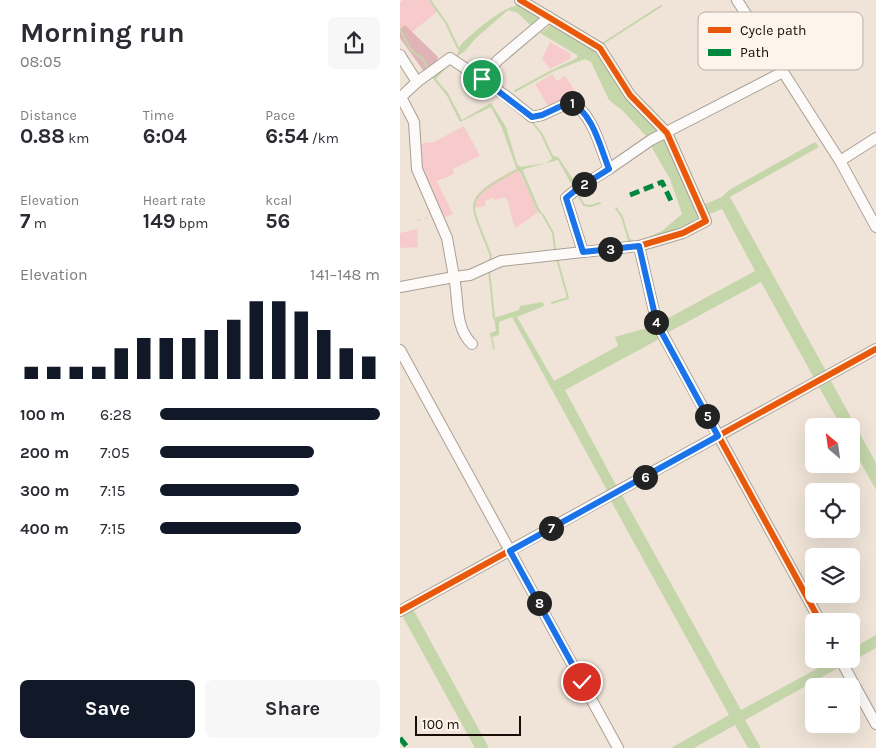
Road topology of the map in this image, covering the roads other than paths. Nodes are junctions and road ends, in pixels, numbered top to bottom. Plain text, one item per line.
1 (520, 0) edge
2 (736, 0) edge
3 (744, 12) edge
4 (549, 17) junction
5 (400, 55) edge
6 (783, 72) joint
7 (482, 79) junction
8 (417, 82) junction
9 (400, 97) edge
10 (667, 133) junction
11 (876, 138) edge
12 (840, 161) junction
13 (609, 169) junction
14 (876, 227) edge
15 (639, 246) junction
16 (583, 252) junction
17 (454, 277) junction
18 (400, 288) edge
19 (472, 344) dead end
20 (876, 349) edge
21 (400, 350) edge
22 (718, 436) junction
23 (510, 551) junction
24 (400, 611) edge
25 (816, 613) edge
26 (845, 668) edge
27 (876, 724) edge
28 (618, 748) edge

1 - 4 street
2 - 3 street
4 - 7 street
4 - 10 street
5 - 8 street
6 - 10 street
6 - 12 street
7 - 8 street
7 - 13 street
8 - 9 street
9 - 17 street
10 - 13 street
10 - 15 street
11 - 12 street
12 - 14 street
13 - 16 street
15 - 16 street
15 - 22 street
16 - 17 street
17 - 18 street
17 - 19 street
20 - 22 street
21 - 23 street
22 - 23 street
22 - 25 street
23 - 24 street
23 - 28 street
26 - 27 street

